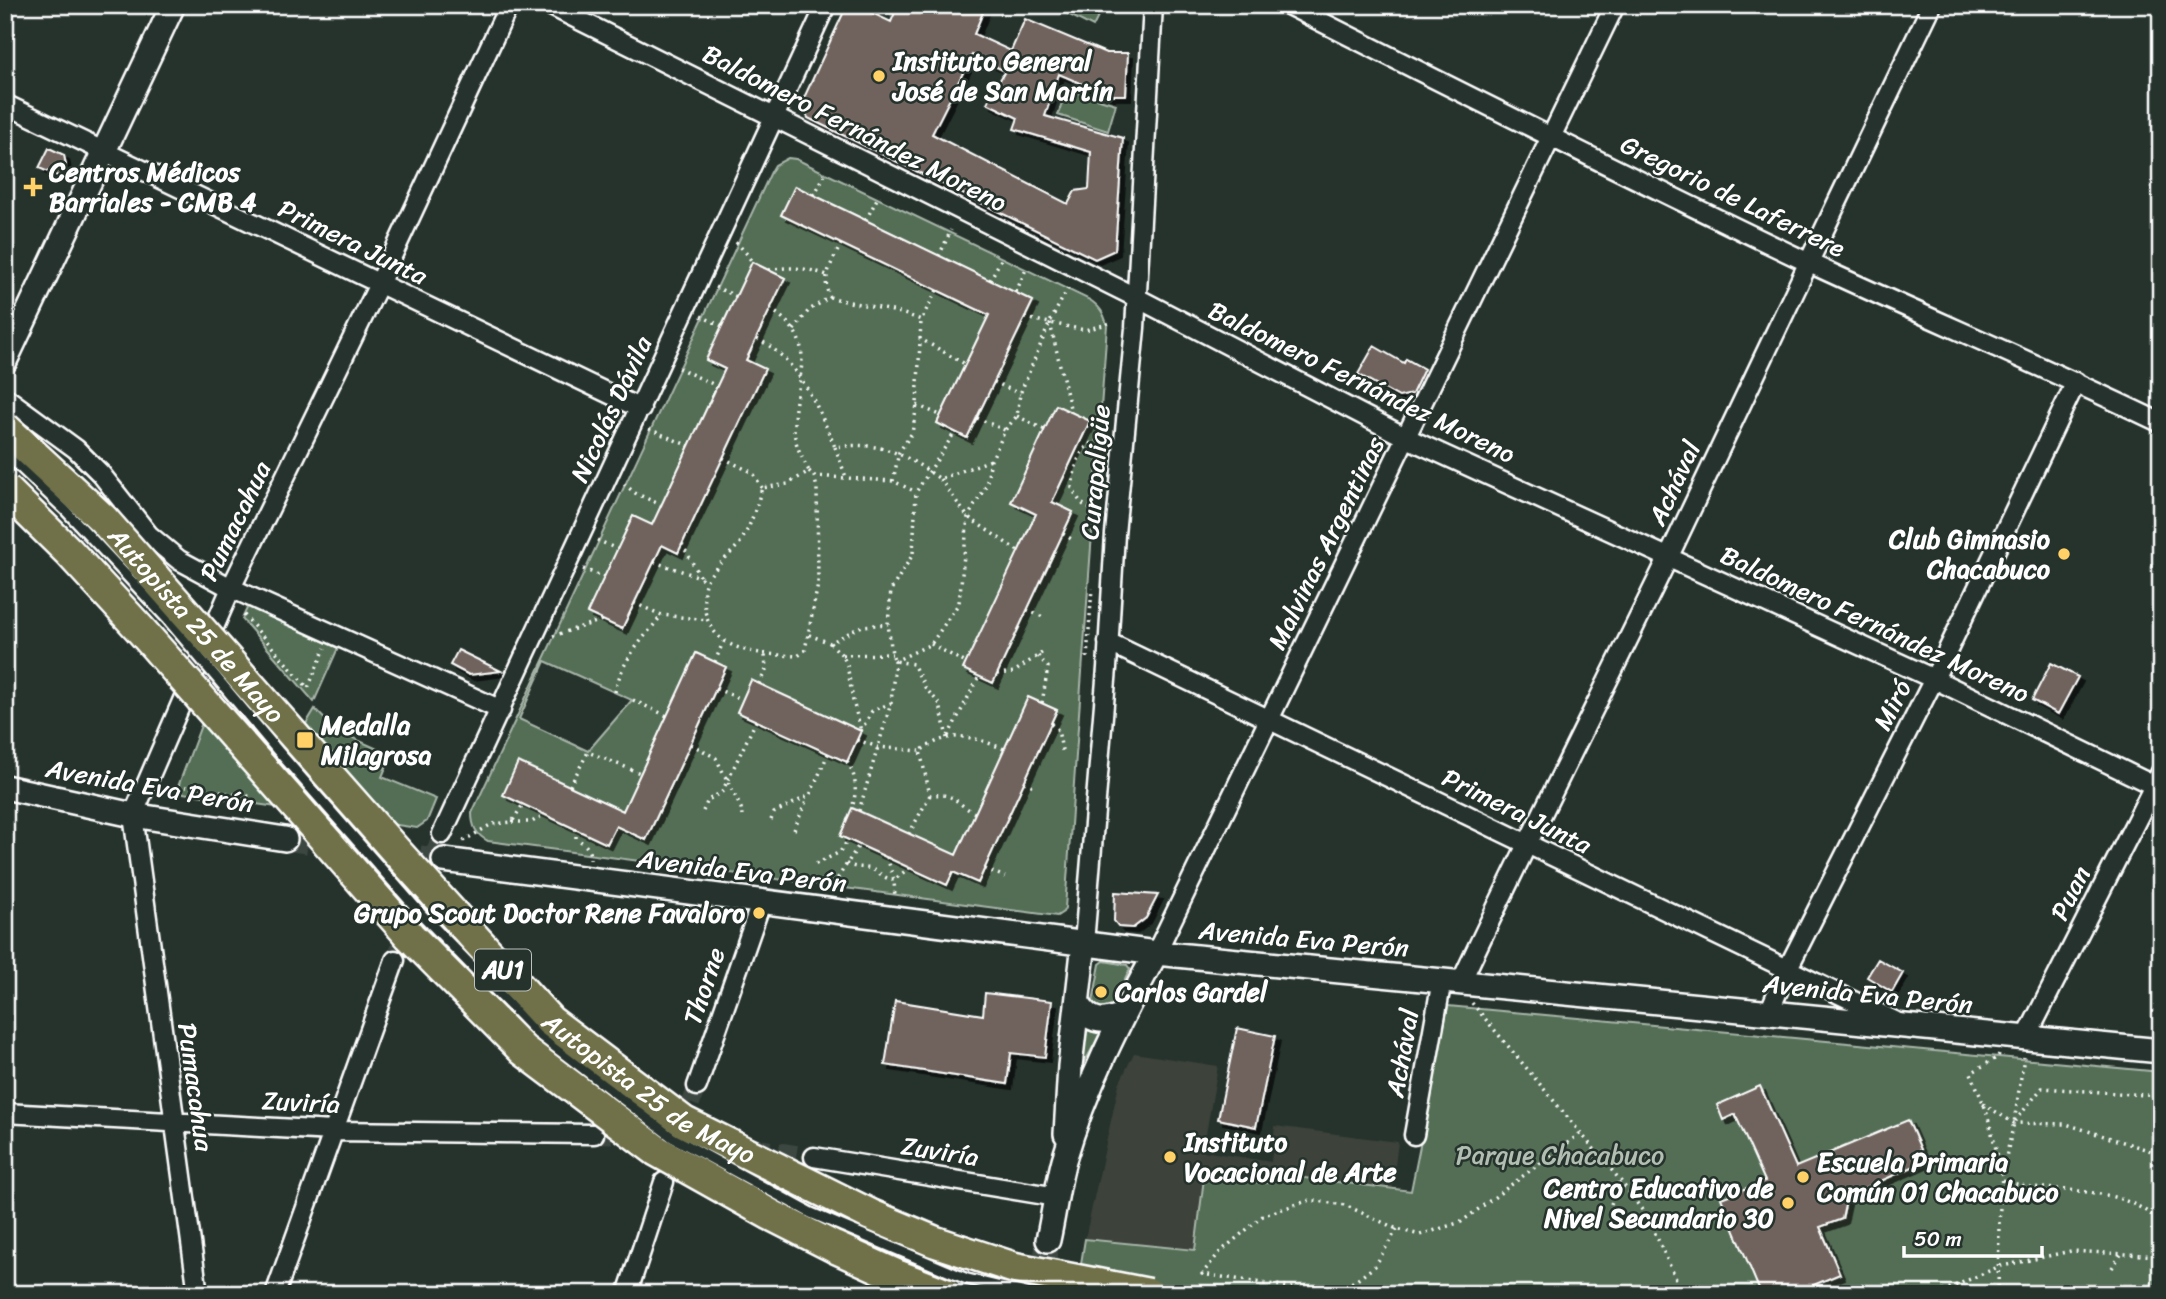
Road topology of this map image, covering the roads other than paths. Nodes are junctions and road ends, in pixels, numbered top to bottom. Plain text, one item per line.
1 (173, 5) edge
2 (509, 5) edge
3 (549, 5) edge
4 (826, 5) edge
5 (1153, 5) edge
6 (1615, 5) edge
7 (1932, 5) edge
8 (1290, 6) edge
9 (5, 104) edge
10 (774, 117) junction
11 (1550, 138) junction
12 (103, 152) junction
13 (1807, 262) junction
14 (379, 284) junction
15 (1137, 298) junction
16 (5, 361) edge
17 (2076, 382) junction
18 (5, 397) edge
19 (641, 409) junction
20 (2161, 423) edge
21 (5, 428) edge
22 (1407, 438) junction
23 (5, 453) edge
24 (5, 489) edge
25 (1668, 557) junction
26 (231, 588) junction
27 (1108, 642) junction
28 (1934, 679) junction
29 (501, 710) junction
30 (1268, 719) junction
31 (2158, 782) edge
32 (5, 787) edge
33 (133, 816) junction
34 (442, 834) tunnel mouth
35 (285, 839) tunnel mouth
36 (1525, 844) junction
37 (443, 860) tunnel mouth
38 (761, 903) junction
39 (1084, 943) junction
40 (1156, 953) junction
41 (395, 960) tunnel mouth
42 (1787, 970) junction
43 (1452, 981) junction
44 (1078, 1003) junction
45 (1769, 1012) junction
46 (1122, 1015) junction
47 (1904, 1026) junction
48 (2026, 1038) junction
49 (2161, 1051) edge
50 (697, 1086) tunnel mouth
51 (5, 1113) edge
52 (174, 1122) junction
53 (333, 1131) junction
54 (594, 1134) tunnel mouth
55 (1414, 1135) dead end
56 (814, 1157) tunnel mouth
57 (1065, 1158) junction
58 (664, 1182) dead end
59 (1057, 1197) junction
60 (1048, 1240) tunnel mouth
61 (198, 1294) edge
62 (275, 1294) edge
63 (627, 1294) edge
64 (945, 1294) edge
65 (1030, 1294) edge
66 (1149, 1294) edge

1 - 12 main road
2 - 14 street, Pumacahua
3 - 10 street, Baldomero Fernández Moreno
4 - 10 street, Nicolás Dávila
5 - 15 street, Curapaligüe
6 - 11 street, Malvinas Argentinas
7 - 13 street, Achával
8 - 11 street, Gregorio de Laferrere
9 - 12 street, Primera Junta
10 - 15 street, Baldomero Fernández Moreno
10 - 19 street, Nicolás Dávila
11 - 13 street, Gregorio de Laferrere
11 - 22 street, Malvinas Argentinas
12 - 14 street, Primera Junta
12 - 16 main road
13 - 17 street, Gregorio de Laferrere
13 - 25 street, Achával
14 - 19 street, Primera Junta
14 - 26 street, Pumacahua
15 - 22 street, Baldomero Fernández Moreno
15 - 27 street, Curapaligüe
17 - 20 street, Gregorio de Laferrere
17 - 28 street, Miró
18 - 26 street
19 - 29 street, Nicolás Dávila
21 - 66 highway, Autopista 25 de Mayo / AU1, bridge
22 - 25 street, Baldomero Fernández Moreno
22 - 30 street, Malvinas Argentinas
23 - 65 lane, bridge
24 - 64 highway, Autopista 25 de Mayo / AU1, bridge
25 - 28 street, Baldomero Fernández Moreno
25 - 36 street, Achával
26 - 29 street
26 - 33 street, Pumacahua
27 - 30 street, Primera Junta
27 - 39 street, Curapaligüe
28 - 31 street, Baldomero Fernández Moreno
28 - 42 street, Miró
29 - 34 street, Nicolás Dávila
30 - 36 street, Primera Junta
30 - 40 street, Malvinas Argentinas
31 - 48 street, Puan
32 - 33 main road, Avenida Eva Perón
33 - 35 main road, Avenida Eva Perón
33 - 52 street, Pumacahua
36 - 42 street, Primera Junta
36 - 43 street, Achával
37 - 38 main road, Avenida Eva Perón
38 - 39 main road, Avenida Eva Perón
38 - 50 street, Thorne
39 - 40 main road, Avenida Eva Perón
39 - 44 main road
40 - 43 main road, Avenida Eva Perón
40 - 46 main road
41 - 53 street
42 - 45 street, Miró
42 - 47 street, Primera Junta
43 - 45 main road, Avenida Eva Perón
43 - 55 street, Achával
44 - 46 main road
44 - 57 main road
45 - 47 main road, Avenida Eva Perón
46 - 57 main road
47 - 48 main road, Avenida Eva Perón
48 - 49 main road, Avenida Eva Perón
51 - 52 street, Zuviría
52 - 53 street, Zuviría
52 - 61 street, Pumacahua
53 - 54 street, Zuviría
53 - 62 street
56 - 59 street, Zuviría
57 - 59 main road
58 - 63 street
59 - 60 main road

